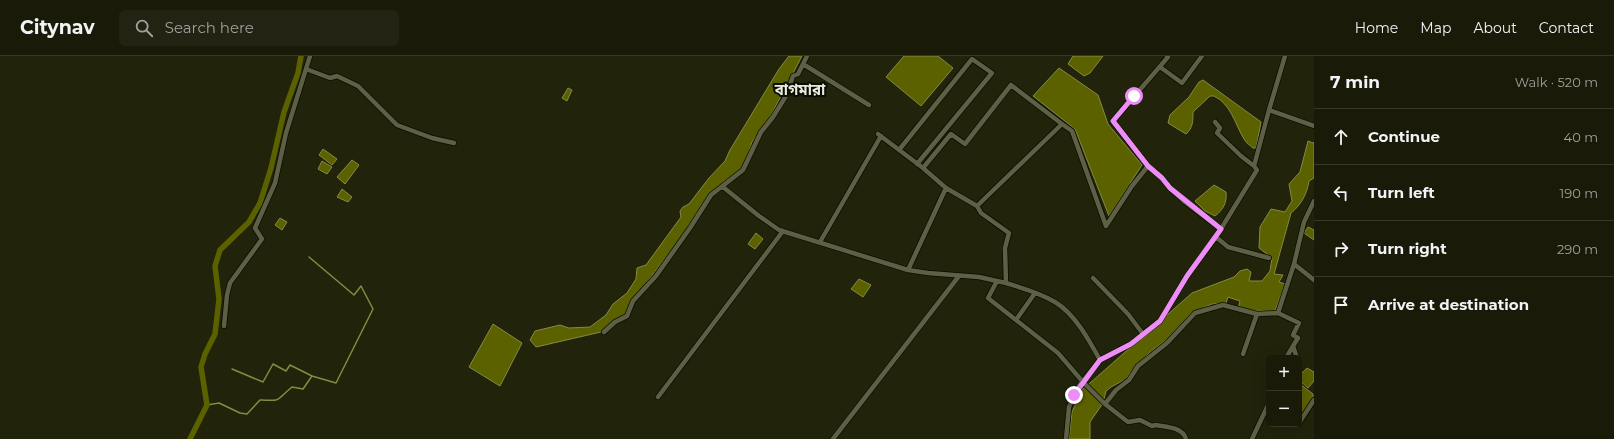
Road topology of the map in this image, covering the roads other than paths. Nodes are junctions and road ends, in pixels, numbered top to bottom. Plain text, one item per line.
1 (310, 56) edge
2 (807, 56) edge
3 (1167, 56) edge
4 (1202, 56) edge
5 (1285, 56) edge
6 (970, 57) edge
7 (803, 64) junction
8 (1160, 67) junction
9 (306, 69) junction
10 (869, 105) dead end
11 (1269, 110) junction
12 (1215, 122) dead end
13 (1062, 124) junction
14 (1314, 126) edge
15 (454, 143) dead end
16 (899, 150) junction
17 (917, 164) junction
18 (1148, 166) junction
19 (1254, 166) junction
20 (923, 168) junction
21 (723, 187) junction
22 (946, 188) junction
23 (1314, 201) edge
24 (977, 206) junction
25 (1221, 229) junction
26 (783, 231) junction
27 (1216, 237) junction
28 (820, 242) junction
29 (1269, 258) dead end
30 (1294, 264) junction
31 (908, 270) junction
32 (959, 276) junction
33 (1093, 278) dead end
34 (1314, 280) edge
35 (997, 281) junction
36 (1006, 283) junction
37 (1035, 293) junction
38 (1278, 313) junction
39 (1257, 314) junction
40 (1016, 320) junction
41 (224, 326) dead end
42 (604, 332) dead end
43 (1143, 334) junction
44 (1293, 346) junction
45 (1243, 354) dead end
46 (1288, 355) edge
47 (1296, 355) edge
48 (1100, 360) junction
49 (1084, 383) junction
50 (658, 397) dead end
51 (1314, 400) edge
52 (1104, 404) junction
53 (1266, 409) edge
54 (1302, 418) edge
55 (833, 439) edge
56 (1066, 439) edge
57 (1186, 439) edge
58 (1252, 439) edge

1 - 9 street
2 - 7 street
3 - 8 street
4 - 8 street
5 - 11 street
6 - 16 street
6 - 17 street
7 - 10 street
7 - 21 street
8 - 18 street
9 - 15 street
9 - 41 street
11 - 14 street
11 - 19 street
12 - 19 street
13 - 18 street
13 - 20 street
13 - 24 street
16 - 17 street
16 - 28 street
17 - 20 street
18 - 25 street
19 - 25 street
20 - 22 street
21 - 26 street
21 - 42 street
22 - 24 street
22 - 31 street
23 - 30 street
24 - 36 street
25 - 27 street
26 - 28 street
26 - 50 street
27 - 29 street
27 - 43 street
28 - 31 street
30 - 34 street
30 - 38 street
31 - 32 street
32 - 35 street
32 - 55 street
33 - 43 street
35 - 36 street
35 - 40 street
36 - 37 street
37 - 40 street
37 - 48 street
38 - 39 street
38 - 44 street
39 - 45 street
39 - 52 street
40 - 49 street
43 - 48 street
44 - 46 street
44 - 47 street
48 - 49 street
49 - 52 street
49 - 56 street
51 - 54 street
52 - 57 street
53 - 58 street

